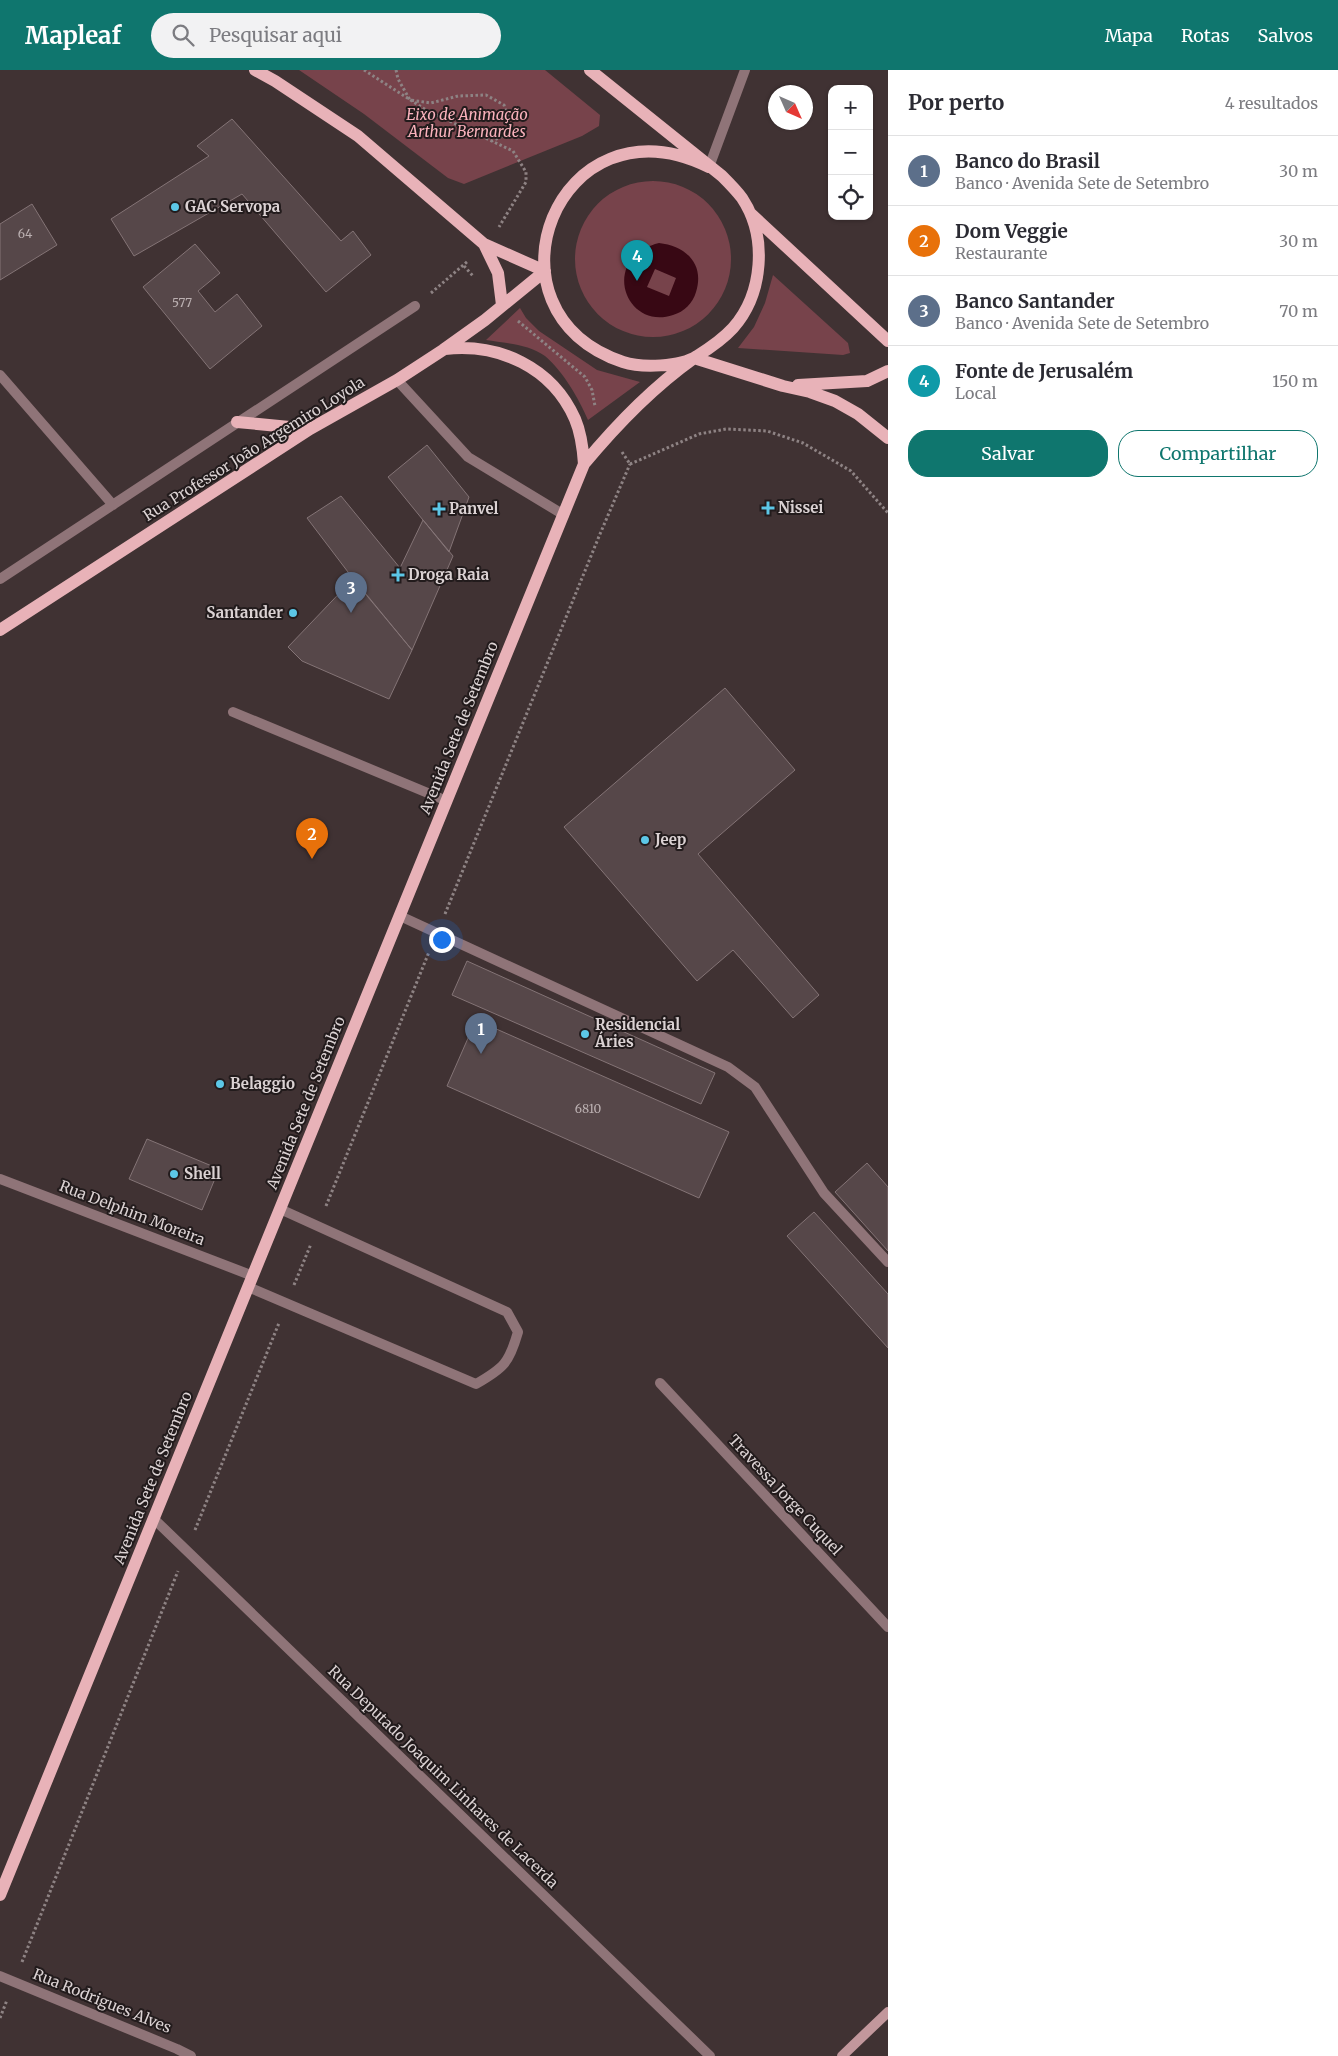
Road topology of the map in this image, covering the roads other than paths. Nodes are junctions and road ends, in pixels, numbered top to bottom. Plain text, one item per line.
1 (255, 70) edge
2 (590, 70) edge
3 (745, 70) edge
4 (709, 167) junction
5 (749, 212) junction
6 (484, 244) junction
7 (545, 271) junction
8 (502, 305) junction
9 (415, 306) road end
10 (888, 340) edge
11 (443, 350) junction
12 (694, 358) junction
13 (888, 371) edge
14 (0, 374) edge
15 (397, 380) junction
16 (783, 386) junction
17 (237, 422) junction
18 (310, 429) junction
19 (888, 438) edge
20 (584, 464) junction
21 (113, 505) junction
22 (564, 515) junction
23 (0, 579) edge
24 (0, 630) edge
25 (233, 712) dead end
26 (447, 801) junction
27 (400, 916) junction
28 (0, 1179) edge
29 (280, 1209) junction
30 (888, 1262) edge
31 (251, 1282) junction
32 (660, 1383) dead end
33 (154, 1519) junction
34 (888, 1627) edge
35 (0, 1896) edge
36 (0, 1976) edge
37 (888, 2012) edge
38 (191, 2056) edge
39 (710, 2056) edge
40 (842, 2056) edge

1 - 6 main road
2 - 4 main road
3 - 4 street
4 - 5 main road
4 - 7 main road
5 - 10 main road
5 - 12 main road, Avenida Sete de Setembro
6 - 7 main road
6 - 8 main road
7 - 8 main road, Rua Professor João Argemiro Loyola
7 - 12 main road
8 - 11 main road, Rua Professor João Argemiro Loyola
9 - 17 street, Rua Professor João Argemiro Loyola
11 - 15 main road, Rua Professor João Argemiro Loyola
11 - 20 main road
12 - 16 main road
12 - 20 main road, Avenida Sete de Setembro
13 - 16 main road
14 - 21 street
15 - 18 main road, Rua Professor João Argemiro Loyola
15 - 22 street
16 - 19 main road
17 - 18 main road
17 - 21 street, Rua Professor João Argemiro Loyola
18 - 24 main road, Rua Professor João Argemiro Loyola
20 - 22 main road, Avenida Sete de Setembro
21 - 23 street, Rua Professor João Argemiro Loyola
22 - 26 main road, Avenida Sete de Setembro
25 - 26 street
26 - 27 main road, Avenida Sete de Setembro
27 - 29 main road, Avenida Sete de Setembro
27 - 30 street
28 - 31 street, Rua Delphim Moreira
29 - 31 main road, Avenida Sete de Setembro
29 - 31 street, Rua Delphim Moreira
31 - 33 main road, Avenida Sete de Setembro
32 - 34 street, Travessa Jorge Cuquel
33 - 35 main road, Avenida Sete de Setembro
33 - 39 street, Rua Deputado Joaquim Linhares de Lacerda
36 - 38 street, Rua Rodrigues Alves
37 - 40 main road

